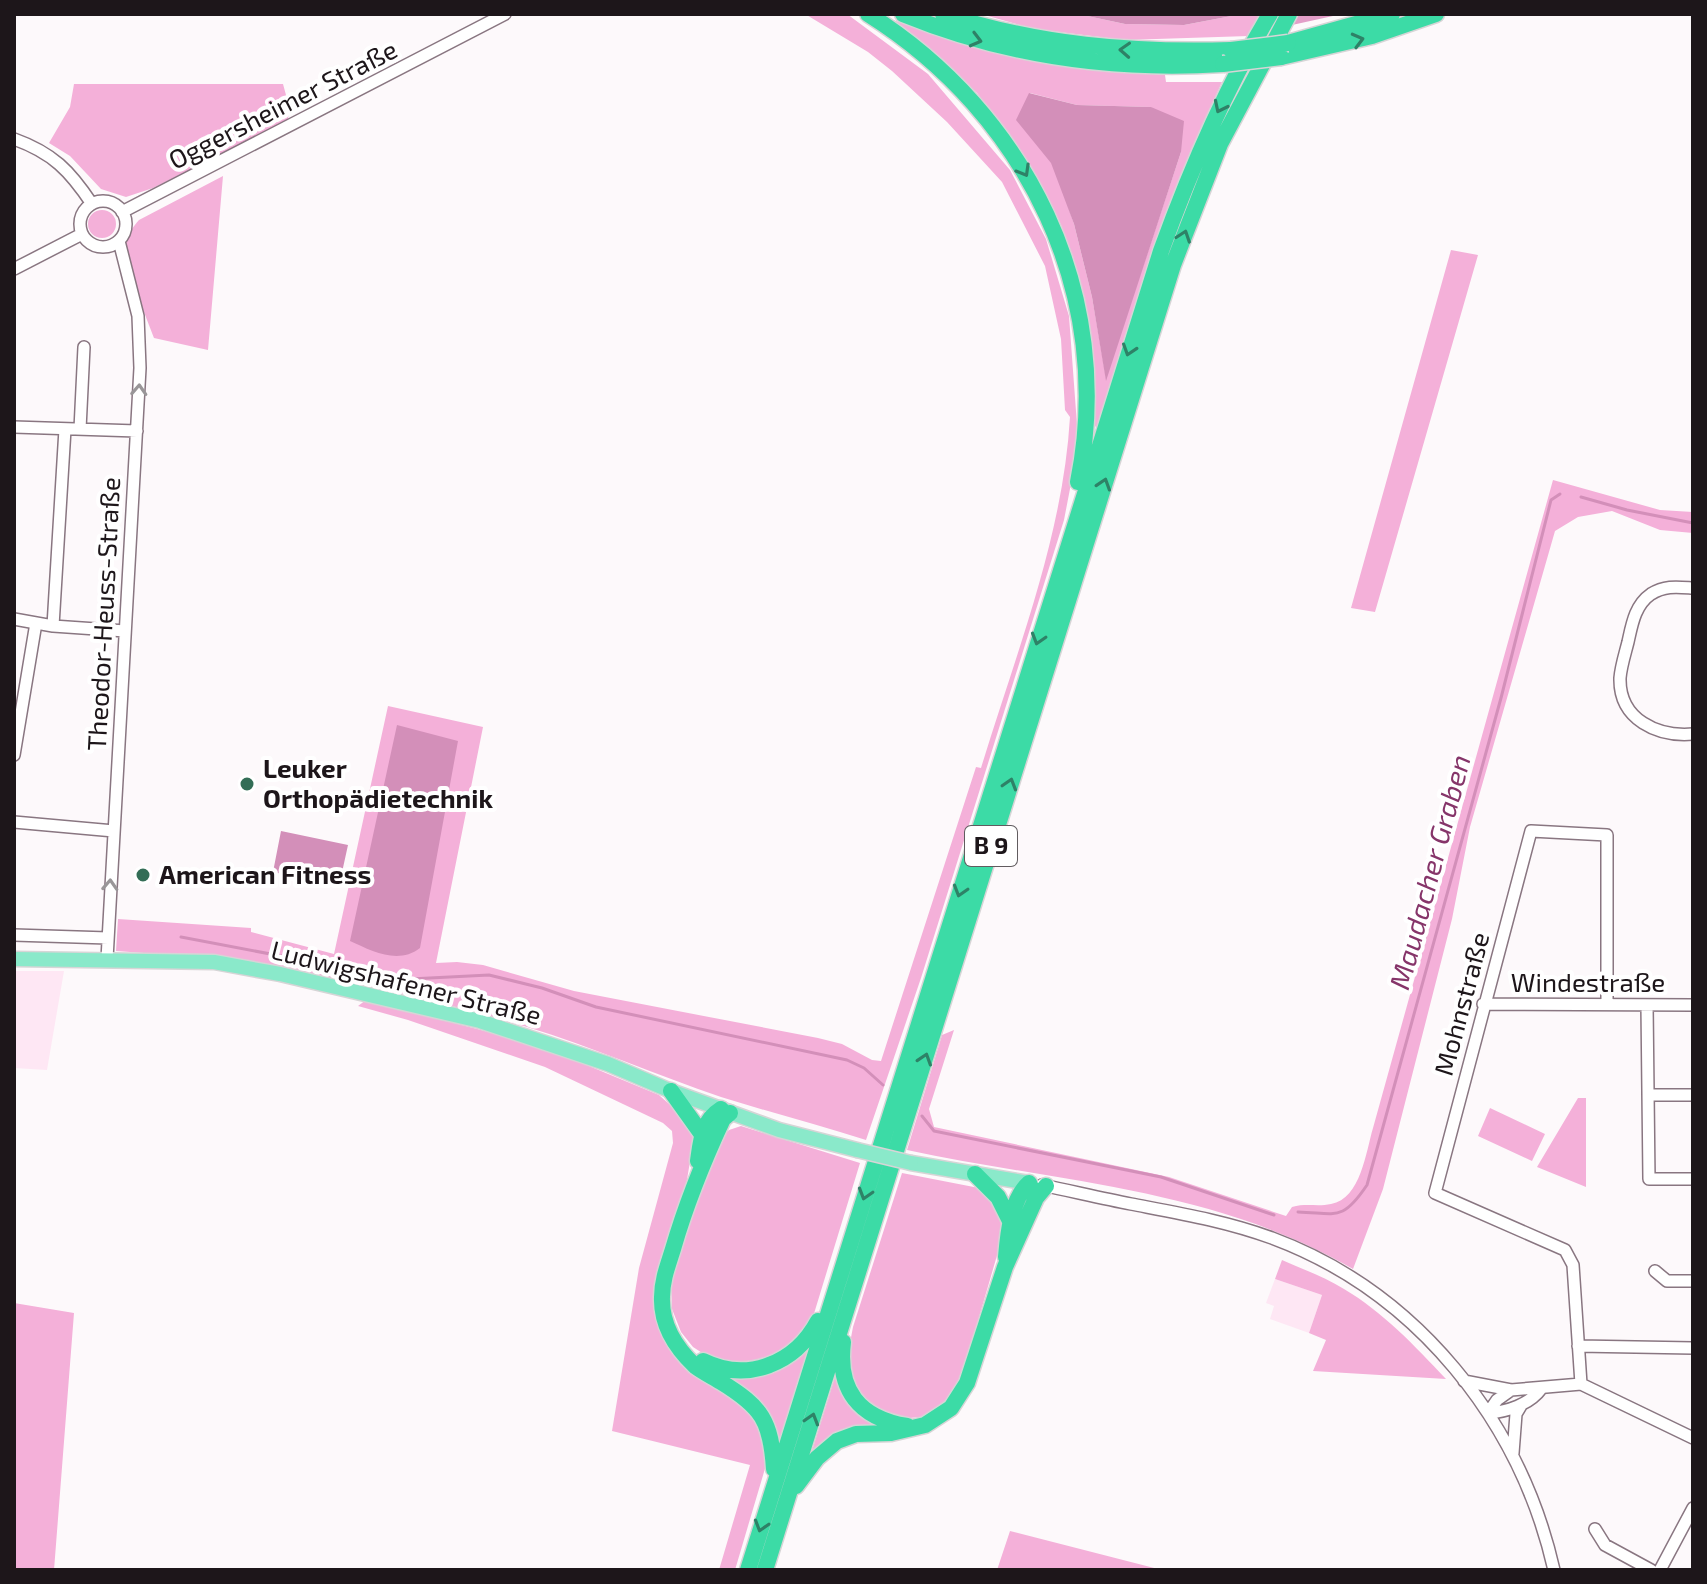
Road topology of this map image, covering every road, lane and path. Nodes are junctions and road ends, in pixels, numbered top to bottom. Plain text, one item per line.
1 (505, 14) edge
2 (868, 14) edge
3 (903, 14) edge
4 (943, 14) edge
5 (1270, 14) edge
6 (1289, 14) edge
7 (1392, 14) edge
8 (1436, 14) edge
9 (1284, 50) junction
10 (1227, 57) junction
11 (14, 139) edge
12 (92, 204) junction
13 (122, 212) junction
14 (82, 234) junction
15 (119, 241) junction
16 (106, 247) junction
17 (14, 269) edge
18 (125, 273) junction
19 (84, 347) dead end
20 (14, 427) edge
21 (65, 429) junction
22 (80, 429) junction
23 (137, 431) junction
24 (1060, 569) junction
25 (1693, 588) edge
26 (14, 619) edge
27 (36, 623) junction
28 (53, 626) junction
29 (125, 631) junction
30 (1693, 734) edge
31 (14, 755) edge
32 (14, 822) edge
33 (114, 831) junction
34 (14, 935) edge
35 (108, 938) junction
36 (14, 959) edge
37 (107, 959) junction
38 (1483, 1004) junction
39 (1607, 1004) junction
40 (1647, 1005) junction
41 (1693, 1005) edge
42 (671, 1091) junction
43 (1648, 1095) junction
44 (1693, 1095) edge
45 (725, 1114) junction
46 (701, 1133) junction
47 (697, 1174) junction
48 (975, 1174) junction
49 (1693, 1179) edge
50 (1037, 1189) junction
51 (1011, 1223) junction
52 (1005, 1267) junction
53 (1655, 1271) dead end
54 (1693, 1281) edge
55 (841, 1296) junction
56 (1578, 1346) junction
57 (1693, 1348) edge
58 (683, 1352) junction
59 (1464, 1381) junction
60 (1581, 1384) junction
61 (1541, 1389) junction
62 (1511, 1390) junction
63 (1522, 1403) junction
64 (1488, 1413) junction
65 (916, 1427) junction
66 (1693, 1438) edge
67 (1513, 1453) junction
68 (774, 1483) junction
69 (790, 1493) junction
70 (1693, 1508) edge
71 (1595, 1529) dead end
72 (748, 1570) edge
73 (765, 1570) edge
74 (1554, 1570) edge
75 (1651, 1570) edge
76 (1660, 1570) edge

1 - 13 street, Oggersheimer Straße
2 -> 24 highway
3 -> 10 highway
10 -> 4 highway
5 -> 24 highway, B 9
55 -> 6 highway, B 9
7 - 9 highway
9 -> 8 highway
9 - 10 highway, bridge
11 - 12 street
12 - 13 street
12 - 14 street
13 - 15 street
14 - 16 street
14 - 17 street
15 - 16 street
15 - 18 street, Theodor-Heuss-Straße
16 - 18 street, Theodor-Heuss-Straße
23 -> 18 street, Theodor-Heuss-Straße
19 - 22 street
20 - 21 street
21 - 22 street
21 - 28 street
22 - 23 street
23 - 29 street, Theodor-Heuss-Straße
24 -> 55 highway, B 9
25 - 30 street
26 - 27 street
27 - 28 street
27 - 31 street
28 - 29 street
29 - 33 street, Theodor-Heuss-Straße
32 - 33 street
35 -> 33 street, Theodor-Heuss-Straße
34 - 35 street
35 - 37 street, Theodor-Heuss-Straße
36 - 37 main road, Ludwigshafener Straße
37 - 42 main road, Ludwigshafener Straße
38 - 39 street, Windestraße
38 - 39 street, Mohnstraße
38 - 56 street, Mohnstraße
39 - 40 street, Windestraße
40 - 41 street, Windestraße
40 - 43 street
42 - 45 main road, Ludwigshafener Straße
42 - 46 highway
43 - 44 street
43 - 49 street
45 - 46 highway
45 - 47 highway
45 - 48 main road, Ludwigshafener Straße, bridge
46 - 47 highway
47 - 58 highway
48 - 50 main road, Ludwigshafener Straße
48 - 51 highway
50 - 51 highway
50 - 52 highway
50 - 59 street
51 - 52 highway
52 - 65 highway
53 - 54 street
55 - 58 highway
55 - 65 highway
55 - 68 highway, B 9
69 -> 55 highway, B 9
56 - 57 street
56 - 60 street, Mohnstraße
58 - 68 highway
59 - 62 street
59 - 64 street
60 - 61 street
60 - 66 street
61 - 62 street
61 - 63 street
62 - 64 street
63 - 64 street
63 - 67 street
64 - 67 street
65 - 69 highway
67 - 74 street
68 -> 72 highway, B 9
69 - 73 highway, B 9
70 - 76 street
71 - 75 street

